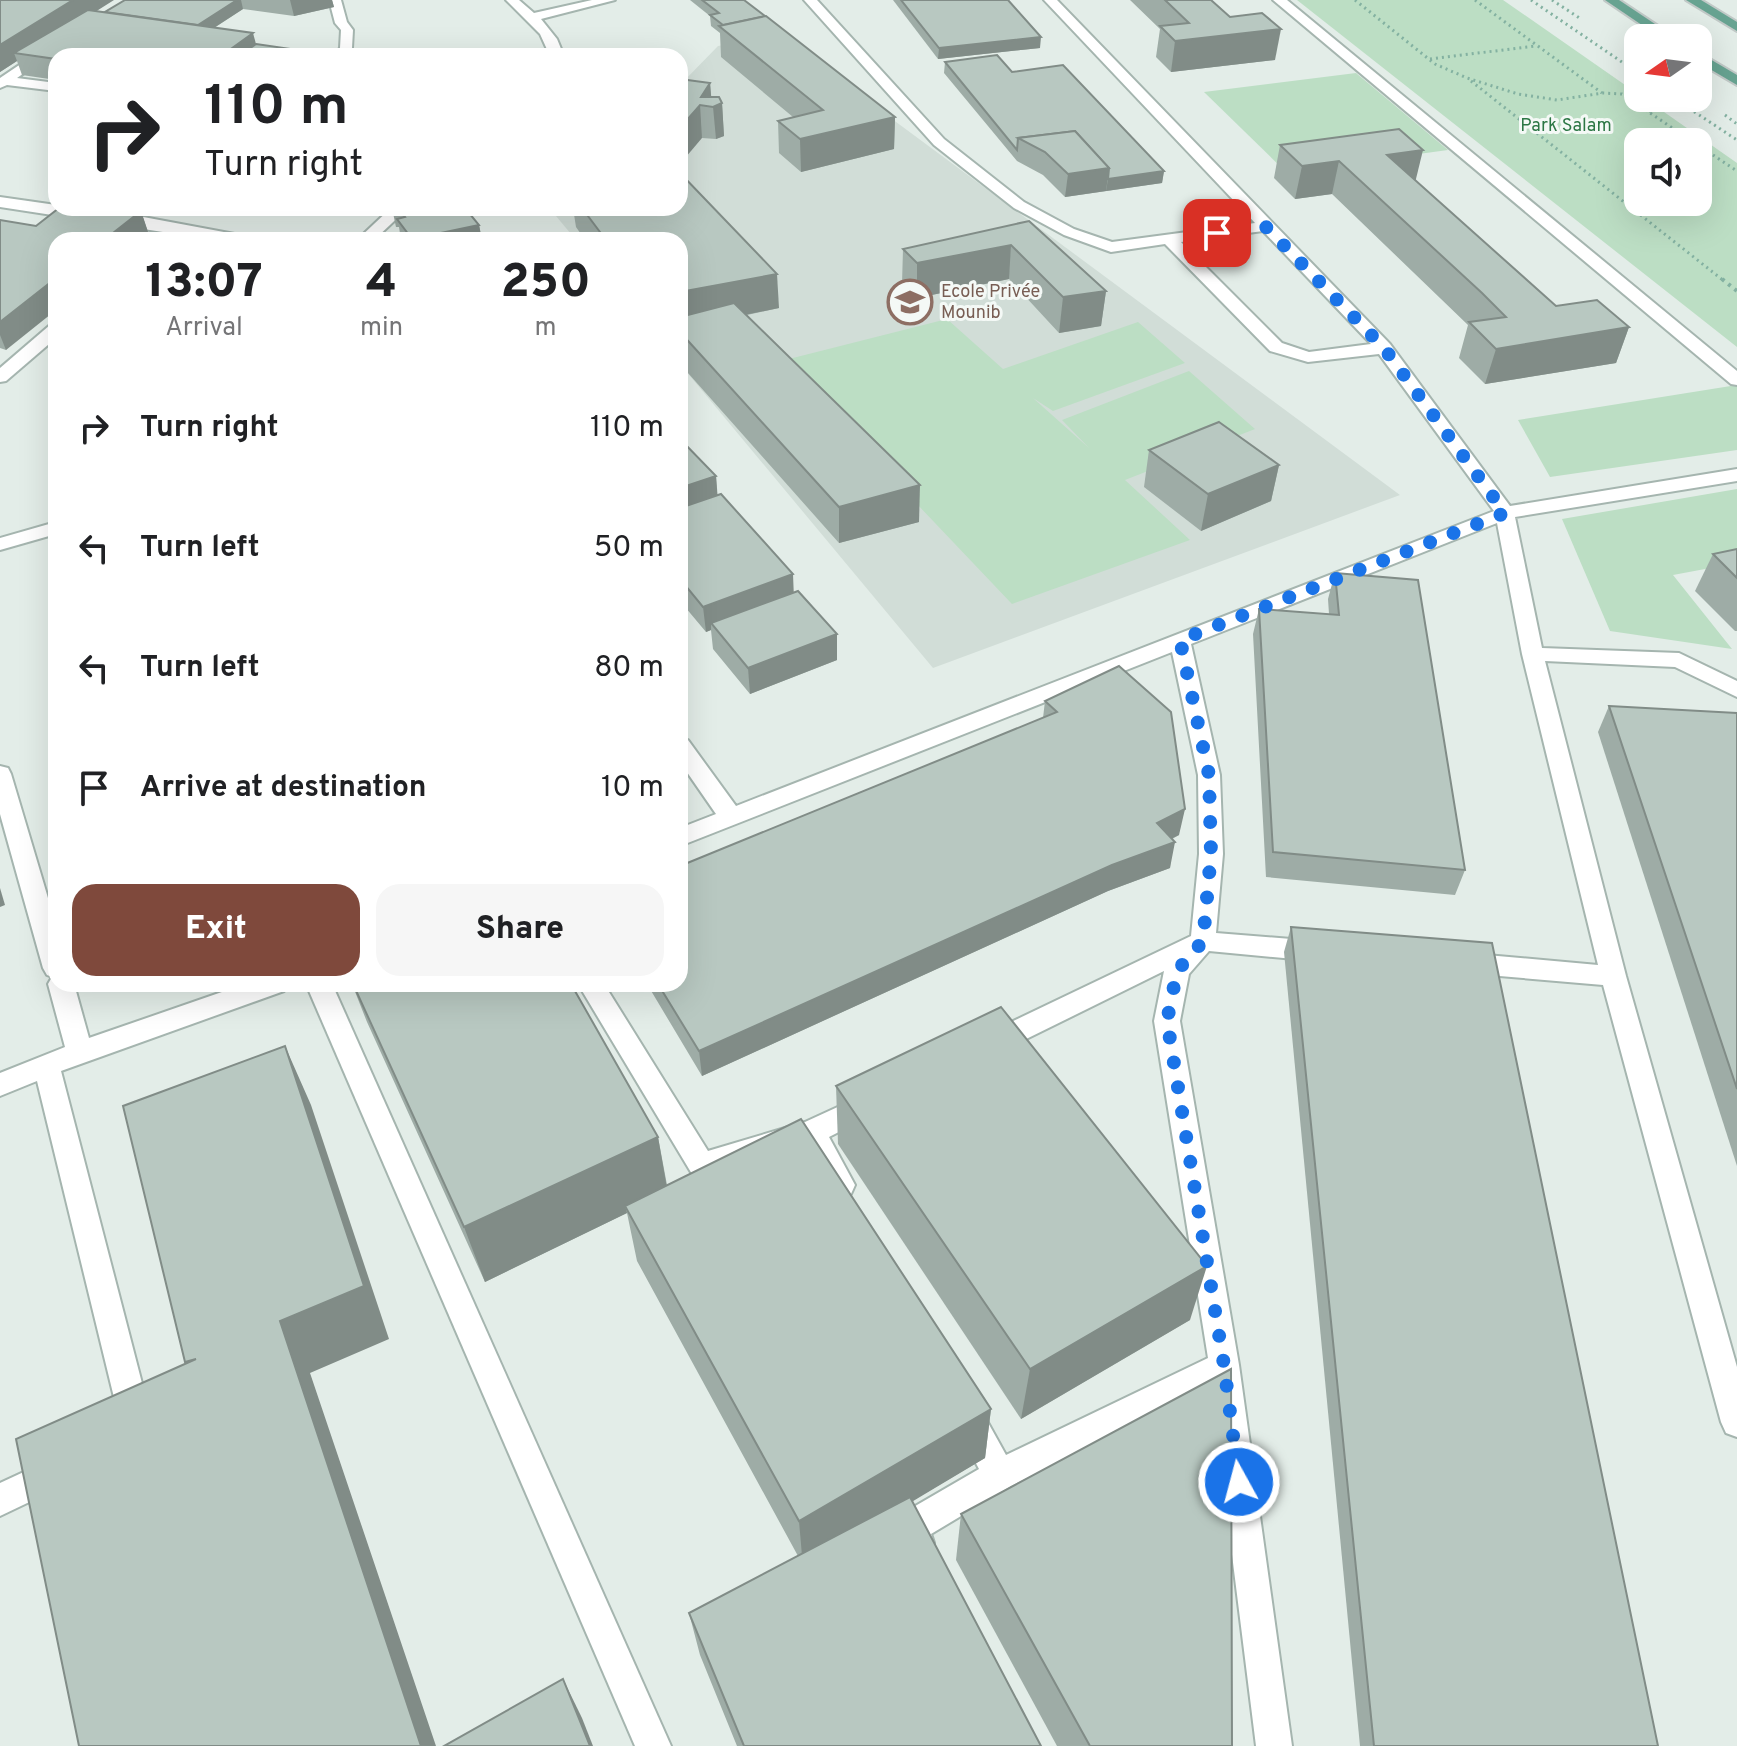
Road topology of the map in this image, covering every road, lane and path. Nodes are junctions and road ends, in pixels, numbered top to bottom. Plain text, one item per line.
1 (335, 0) edge
2 (512, 0) edge
3 (609, 0) edge
4 (810, 0) edge
5 (1050, 0) edge
6 (1279, 0) edge
7 (1355, 0) edge
8 (1475, 0) edge
9 (1531, 0) edge
10 (1611, 0) edge
11 (1692, 0) edge
12 (531, 17) junction
13 (1648, 24) edge
14 (1737, 27) edge
15 (65, 40) edge
16 (1537, 46) junction
17 (53, 48) edge
18 (346, 48) edge
19 (555, 48) edge
20 (48, 51) edge
21 (1429, 59) junction
22 (1624, 63) edge
23 (1712, 65) edge
24 (1467, 78) junction
25 (1737, 81) edge
26 (2, 82) edge
27 (48, 86) edge
28 (1603, 93) junction
29 (1624, 95) edge
30 (1649, 112) edge
31 (1695, 112) edge
32 (1672, 128) edge
33 (1737, 140) edge
34 (1712, 155) edge
35 (1737, 171) edge
36 (4, 207) edge
37 (48, 212) edge
38 (90, 216) edge
39 (144, 216) edge
40 (391, 216) edge
41 (138, 221) junction
42 (1265, 226) junction
43 (190, 229) junction
44 (186, 232) edge
45 (204, 232) edge
46 (374, 232) edge
47 (1170, 240) junction
48 (1737, 289) edge
49 (48, 336) edge
50 (1384, 348) junction
51 (0, 377) edge
52 (1737, 380) edge
53 (1737, 475) edge
54 (1505, 513) junction
55 (48, 530) edge
56 (0, 544) edge
57 (1180, 640) junction
58 (1533, 654) junction
59 (1737, 690) edge
60 (688, 756) edge
61 (0, 774) edge
62 (732, 818) junction
63 (688, 834) edge
64 (48, 940) edge
65 (1203, 941) junction
66 (1345, 953) edge
67 (1440, 961) edge
68 (1613, 976) junction
69 (63, 992) edge
70 (252, 992) edge
71 (323, 992) edge
72 (596, 992) edge
73 (80, 1052) junction
74 (965, 1057) edge
75 (47, 1067) junction
76 (0, 1085) edge
77 (896, 1091) edge
78 (812, 1132) junction
79 (857, 1214) edge
80 (1224, 1365) junction
81 (955, 1393) edge
82 (1737, 1422) edge
83 (125, 1441) edge
84 (83, 1461) edge
85 (1000, 1475) junction
86 (0, 1500) edge
87 (932, 1569) edge
88 (653, 1746) edge
89 (1274, 1746) edge

1 - 18 street
2 - 12 street
3 - 12 street
4 - 47 street
5 - 42 street
6 - 52 street
7 - 21 path
8 - 16 path
9 - 22 path
10 - 13 main road
11 - 14 main road
12 - 19 street
15 - 17 street
16 - 21 path
16 - 28 path
20 - 26 street
21 - 24 path
23 - 25 main road
24 - 28 path
24 - 48 path
26 - 27 street
28 - 29 path
30 - 32 path
31 - 33 path
34 - 35 path
36 - 37 street
38 - 41 street
39 - 41 street
40 - 46 street
41 - 43 street
42 - 47 street
42 - 50 street
43 - 44 street
43 - 45 street
47 - 50 street
49 - 51 street
50 - 54 street
53 - 54 street
54 - 57 street
54 - 58 street
55 - 56 street
57 - 62 street
57 - 65 street
58 - 59 street
58 - 68 street
60 - 62 street
61 - 64 street
62 - 63 street
65 - 66 street
65 - 74 street
65 - 80 street
67 - 68 street
68 - 82 street
69 - 73 street
70 - 73 street
71 - 88 street
72 - 78 street
73 - 75 street
75 - 76 street
75 - 83 street
77 - 78 street
78 - 79 street
80 - 85 street
80 - 89 street
81 - 85 street
84 - 86 street
85 - 87 street

